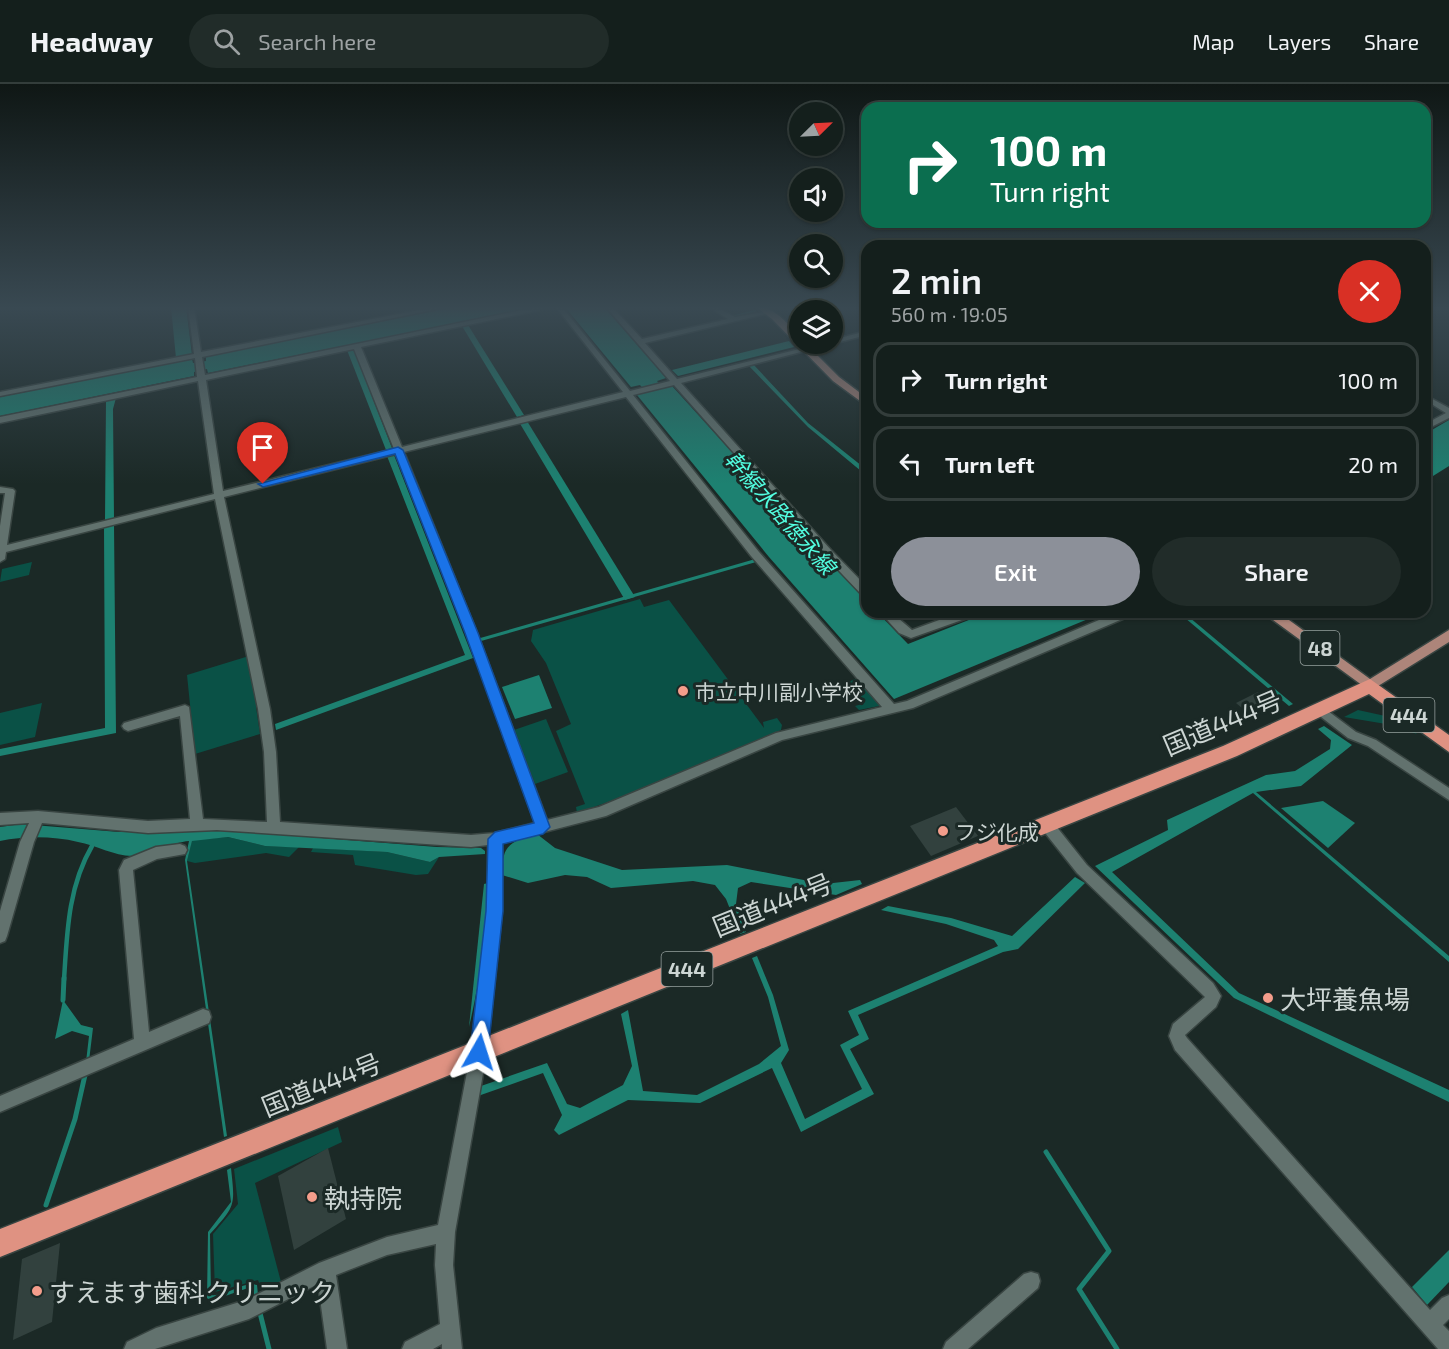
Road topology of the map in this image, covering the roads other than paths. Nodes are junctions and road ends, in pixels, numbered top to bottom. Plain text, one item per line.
1 (155, 366) edge
2 (200, 366) edge
3 (249, 366) edge
4 (365, 366) edge
5 (606, 366) edge
6 (662, 366) edge
7 (728, 366) edge
8 (823, 366) edge
9 (201, 375) junction
10 (675, 381) junction
11 (628, 393) junction
12 (0, 394) edge
13 (861, 399) edge
14 (1431, 401) edge
15 (1449, 413) edge
16 (0, 420) edge
17 (1431, 424) edge
18 (398, 450) junction
19 (0, 490) edge
20 (219, 495) junction
21 (4, 549) junction
22 (0, 559) edge
23 (861, 586) edge
24 (891, 618) edge
25 (955, 618) edge
26 (1114, 618) edge
27 (1277, 618) edge
28 (1449, 635) edge
29 (1370, 686) junction
30 (892, 710) junction
31 (1320, 710) junction
32 (128, 726) dead end
33 (1449, 745) edge
34 (1449, 795) edge
35 (38, 817) junction
36 (0, 819) edge
37 (197, 824) junction
38 (1047, 825) junction
39 (178, 826) junction
40 (274, 827) junction
41 (543, 827) junction
42 (495, 839) junction
43 (0, 936) edge
44 (203, 1017) dead end
45 (142, 1044) junction
46 (479, 1052) junction
47 (0, 1104) edge
48 (446, 1232) junction
49 (0, 1243) edge
50 (326, 1270) junction
51 (1031, 1281) dead end
52 (1449, 1305) edge
53 (1430, 1324) junction
54 (451, 1340) edge
55 (1449, 1346) edge
56 (134, 1349) edge
57 (337, 1349) edge
58 (412, 1349) edge
59 (954, 1349) edge

1 - 12 street
2 - 9 street
3 - 9 street
4 - 18 street
5 - 11 street
6 - 10 street
7 - 10 street
8 - 13 main road
9 - 16 street
9 - 20 street
10 - 11 street
10 - 23 street
11 - 18 street
11 - 30 street
14 - 15 street
15 - 17 street
18 - 20 street
18 - 41 street
19 - 21 street
20 - 21 street
20 - 40 street
21 - 22 street
24 - 25 street
26 - 30 street
27 - 29 main road, 48
28 - 29 main road
29 - 31 highway, 国道444号 / 444
29 - 33 highway, 444
30 - 41 street
31 - 34 street
31 - 38 highway, 国道444号 / 444
32 - 37 street
35 - 36 street
35 - 39 street
35 - 43 street
37 - 39 street
37 - 40 street
38 - 46 highway, 国道444号 / 444
38 - 53 street
39 - 45 street
40 - 42 street
41 - 42 street
42 - 46 street
44 - 45 street
45 - 47 street
46 - 48 street
46 - 49 highway, 国道444号 / 444
48 - 50 street
48 - 54 street
50 - 56 street
50 - 57 street
51 - 59 street
52 - 53 street
53 - 55 street
54 - 58 street

